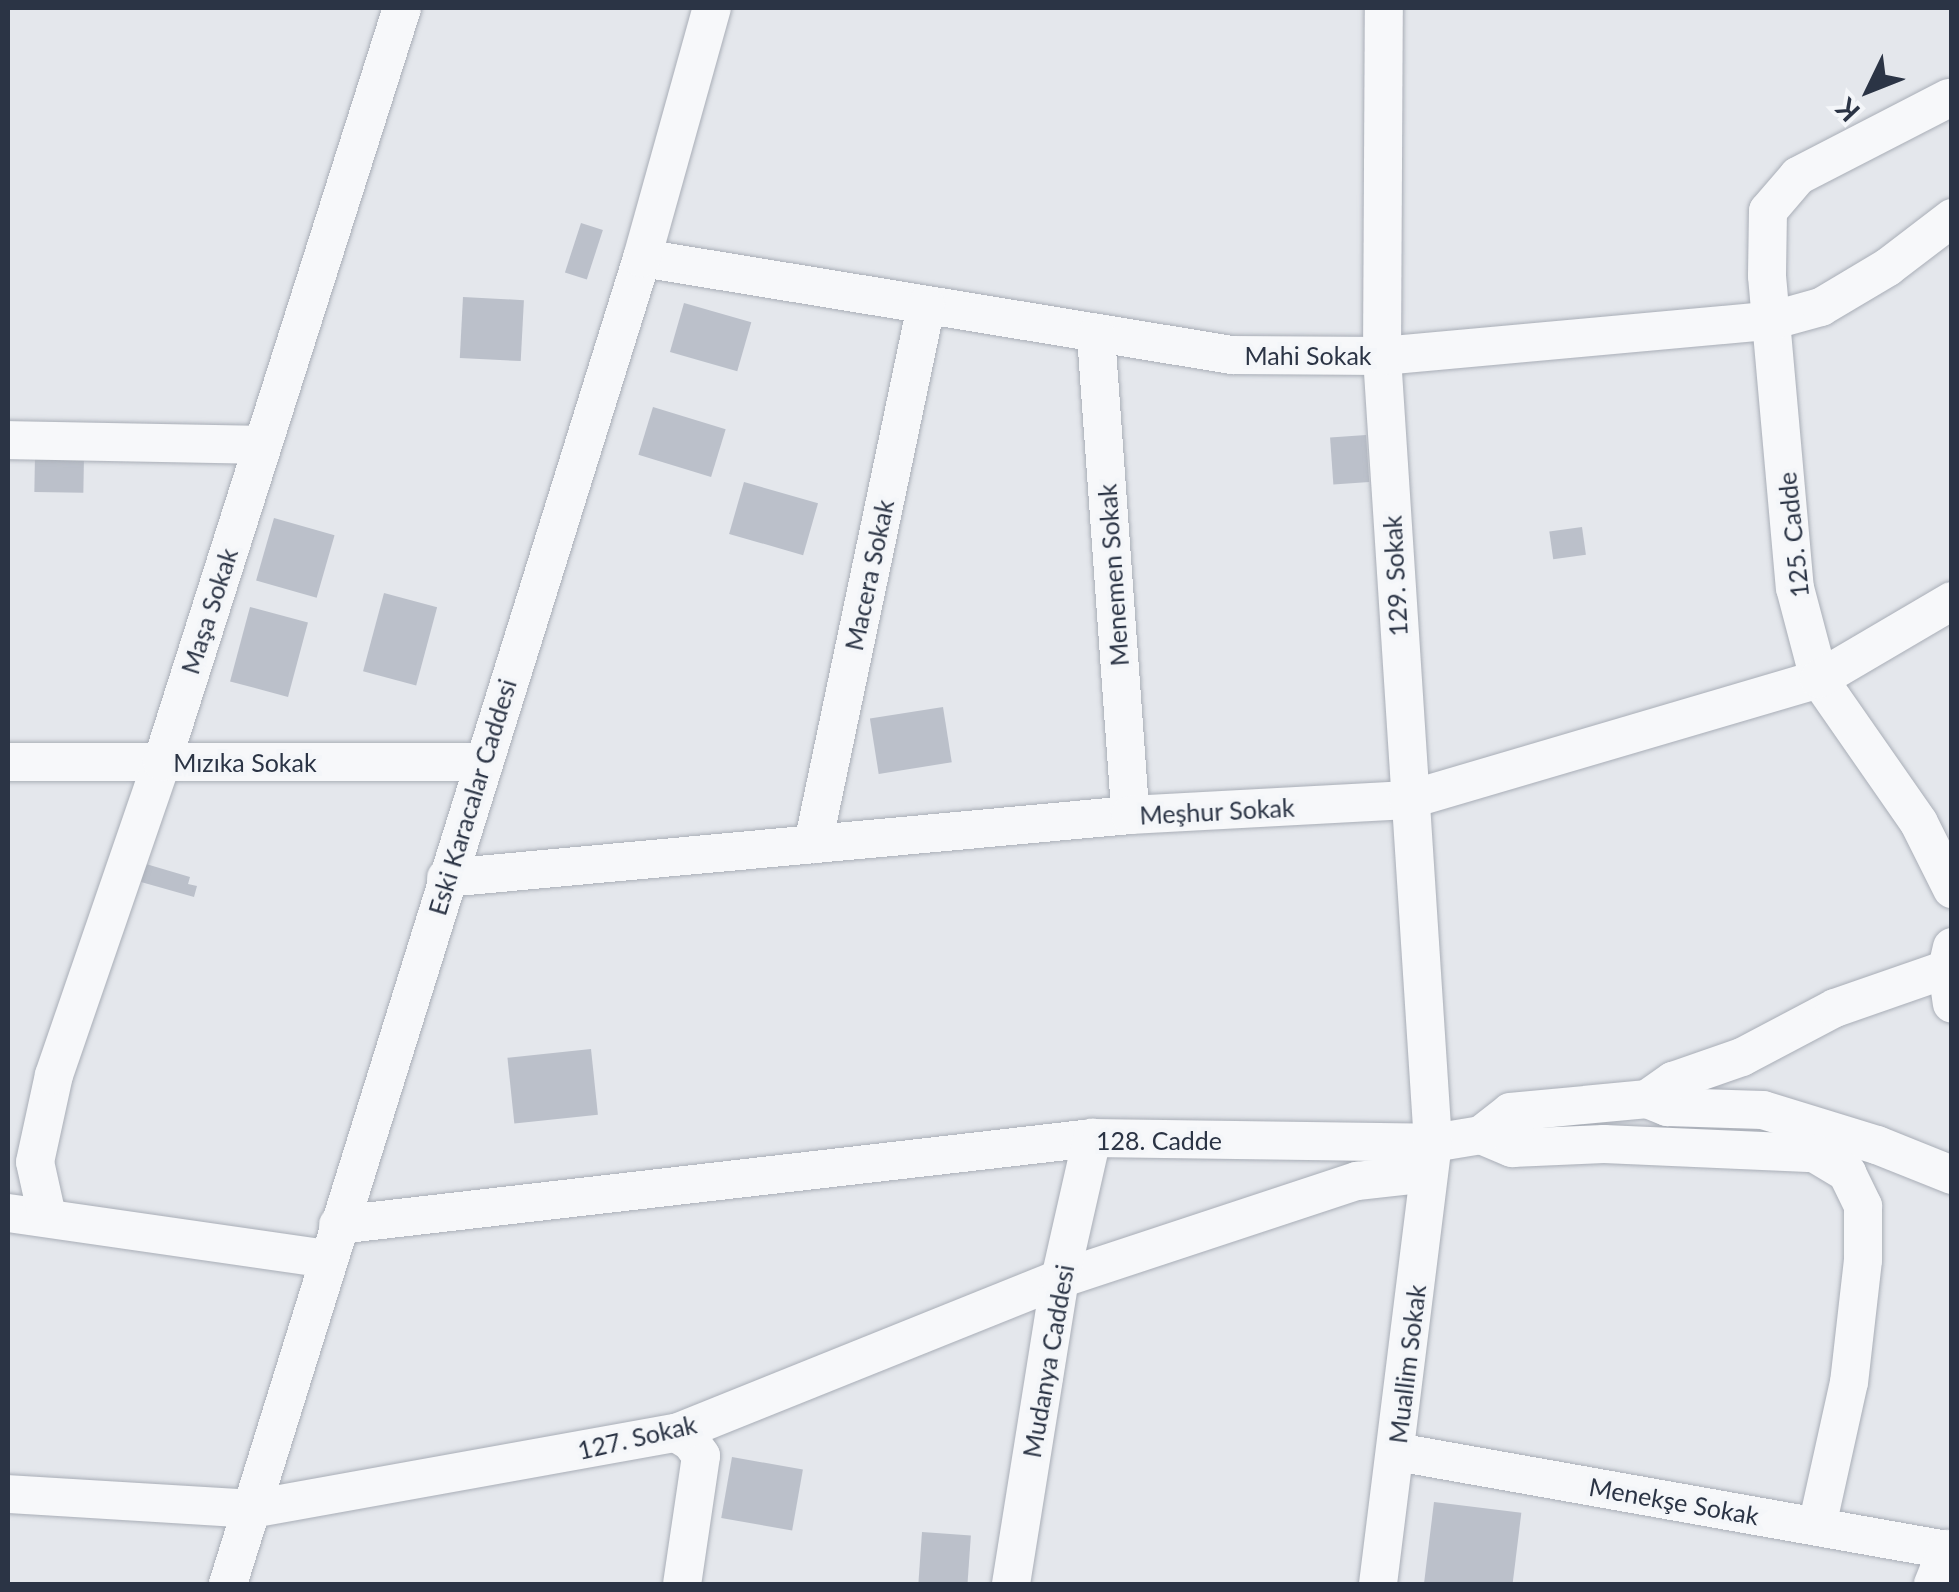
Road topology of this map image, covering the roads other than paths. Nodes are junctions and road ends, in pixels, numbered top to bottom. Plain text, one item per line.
1 (402, 8) edge
2 (712, 8) edge
3 (1384, 8) edge
4 (1949, 98) dead end
5 (1952, 218) edge
6 (642, 258) junction
7 (926, 306) junction
8 (1774, 320) junction
9 (1096, 335) junction
10 (1382, 356) junction
11 (8, 440) edge
12 (262, 445) junction
13 (1952, 600) edge
14 (1819, 679) junction
15 (8, 762) edge
16 (162, 762) junction
17 (483, 762) junction
18 (1408, 800) junction
19 (1130, 815) junction
20 (812, 844) junction
21 (446, 878) junction
22 (1952, 889) edge
23 (1950, 973) edge
24 (1647, 1098) junction
25 (1481, 1135) junction
26 (1092, 1138) junction
27 (1431, 1158) junction
28 (1952, 1175) edge
29 (8, 1214) edge
30 (47, 1216) junction
31 (333, 1242) junction
32 (1060, 1279) junction
33 (676, 1433) junction
34 (1397, 1452) junction
35 (8, 1494) edge
36 (252, 1509) junction
37 (1817, 1526) junction
38 (1949, 1550) edge
39 (228, 1584) edge
40 (682, 1584) edge
41 (1011, 1584) edge
42 (1378, 1584) edge
43 (1933, 1584) edge

1 - 12 street, Maşa Sokak
2 - 6 street, Eski Karacalar Caddesi
3 - 10 street, 129. Sokak
4 - 8 street, 125. Cadde
5 - 8 street, Mahi Sokak
6 - 7 street, Mahi Sokak
6 - 17 street, Eski Karacalar Caddesi
7 - 9 street, Mahi Sokak
7 - 20 street, Macera Sokak
8 - 10 street, Mahi Sokak
8 - 14 street, 125. Cadde
9 - 10 street, Mahi Sokak
9 - 19 street, Menemen Sokak
10 - 18 street, 129. Sokak
11 - 12 street
12 - 16 street, Maşa Sokak
13 - 14 street, Meşhur Sokak
14 - 18 street, Meşhur Sokak
14 - 22 street, 125. Cadde
15 - 16 street, Mızıka Sokak
16 - 17 street, Mızıka Sokak
16 - 30 street, Maşa Sokak
17 - 21 street, Eski Karacalar Caddesi
18 - 19 street, Meşhur Sokak
18 - 27 street, 129. Sokak
19 - 20 street, Meşhur Sokak
20 - 21 street, Meşhur Sokak
21 - 31 street, Eski Karacalar Caddesi
23 - 24 street, 128. Cadde
24 - 25 street, 128. Cadde
24 - 28 street
25 - 27 street, 128. Cadde
25 - 37 street
26 - 27 street, 128. Cadde
26 - 31 street, 128. Cadde
26 - 32 street, Mudanya Caddesi
27 - 32 street, 127. Sokak
27 - 34 street, Muallim Sokak
29 - 30 street, 128. Cadde
30 - 31 street, 128. Cadde
31 - 36 street, Eski Karacalar Caddesi
32 - 33 street, 127. Sokak
32 - 41 street, Mudanya Caddesi
33 - 36 street, 127. Sokak
33 - 40 street
34 - 37 street, Menekşe Sokak
34 - 42 street, Muallim Sokak
35 - 36 street, 127. Sokak
36 - 39 street, Eski Karacalar Caddesi
37 - 38 street, Menekşe Sokak
38 - 43 street

